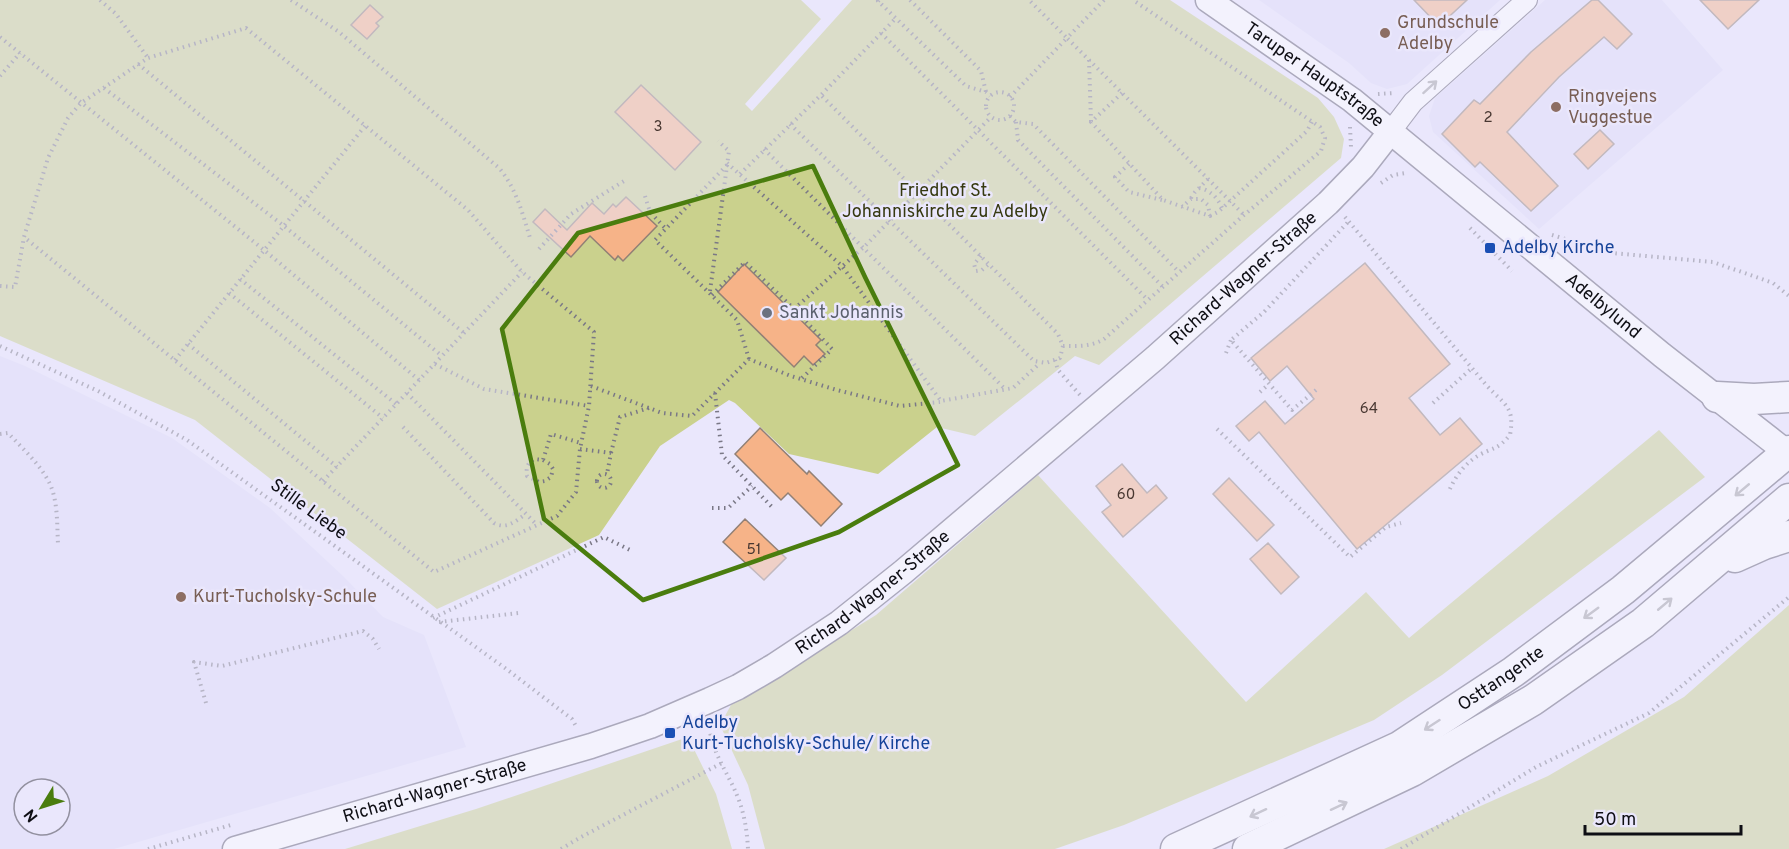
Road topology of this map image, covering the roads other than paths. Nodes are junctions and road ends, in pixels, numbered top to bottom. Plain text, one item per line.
1 (1208, 0) edge
2 (1527, 0) edge
3 (1396, 124) junction
4 (1717, 397) junction
5 (1789, 397) edge
6 (1788, 452) edge
7 (1789, 499) edge
8 (1789, 536) edge
9 (1705, 571) junction
10 (235, 849) edge
11 (1176, 849) edge
12 (1248, 849) edge

1 - 3 street, Taruper Hauptstraße
3 -> 2 street
3 - 4 street, Adelbylund
3 - 10 street, Richard-Wagner-Straße
4 - 5 main road
4 - 6 street, Adelbylund
6 -> 11 main road, Osttangente
7 - 9 main road, Osttangente
8 - 9 main road
12 -> 9 main road, Osttangente

